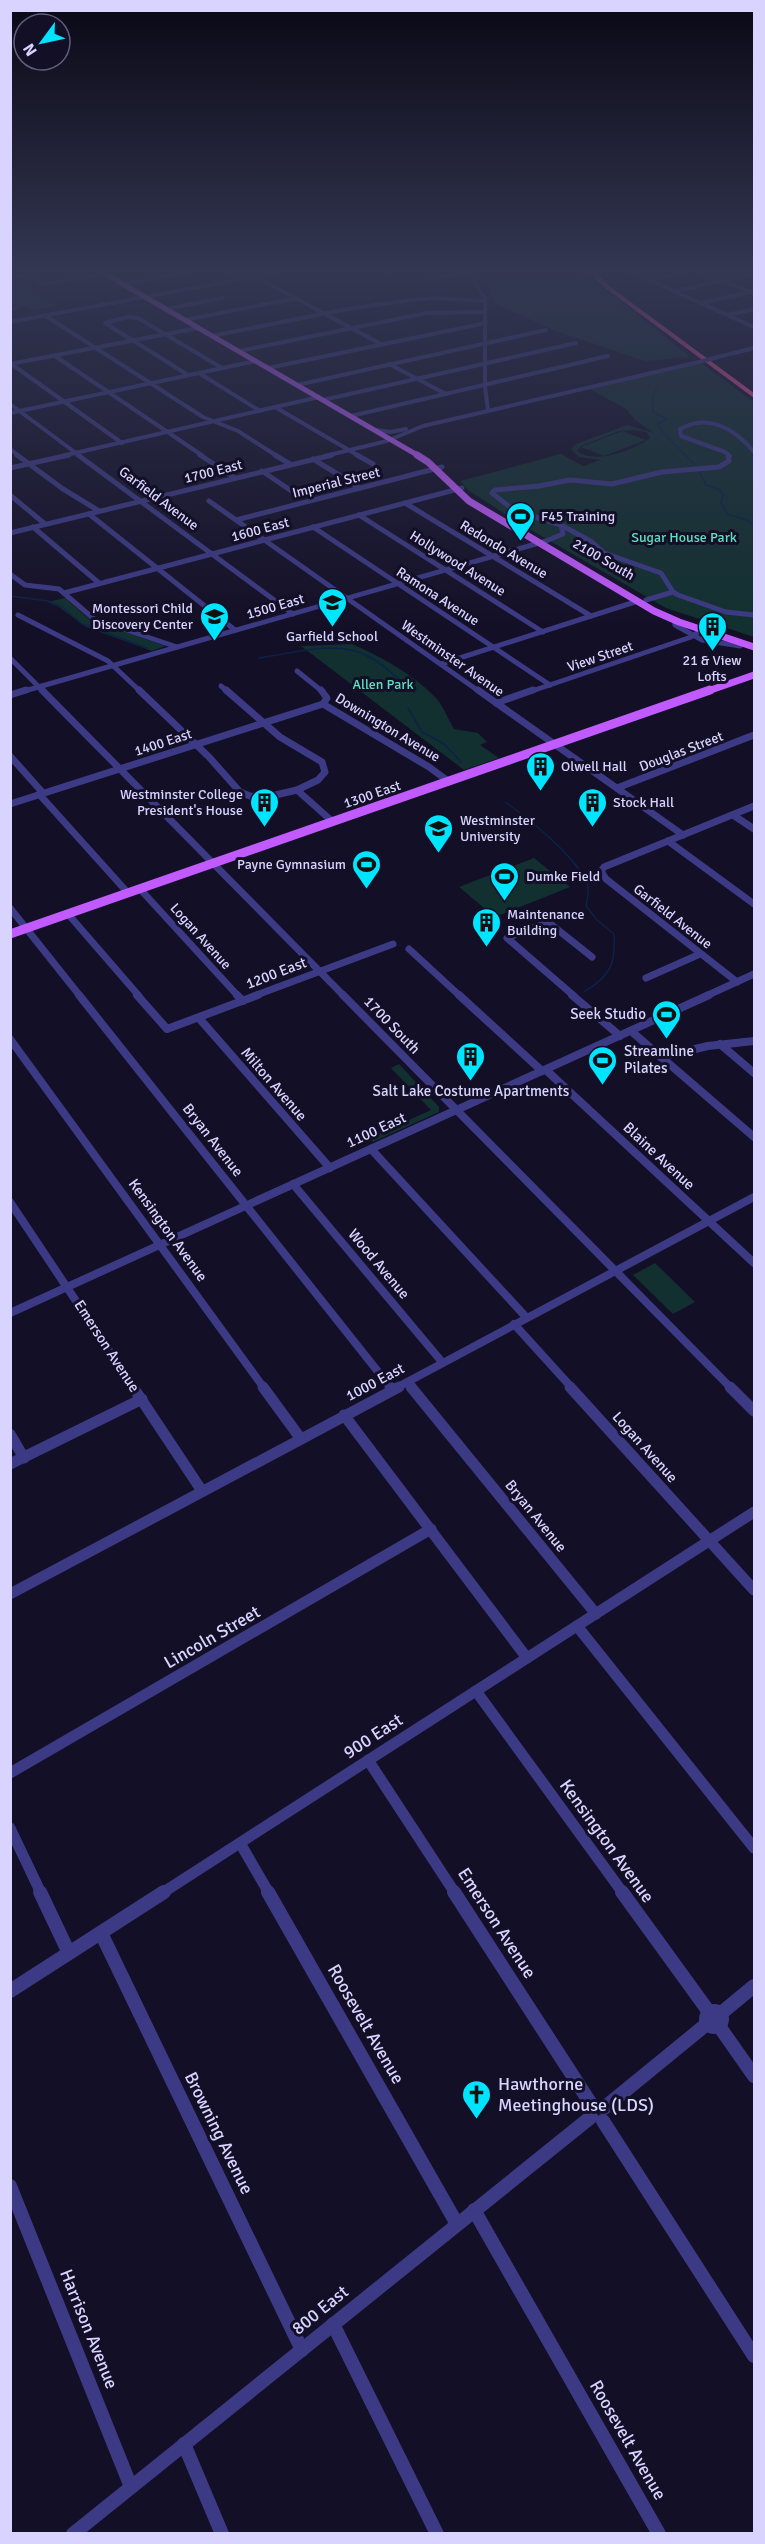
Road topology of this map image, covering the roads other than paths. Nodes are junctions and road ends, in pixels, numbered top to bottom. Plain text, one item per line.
1 (49, 391) edge
2 (114, 391) edge
3 (163, 391) edge
4 (228, 391) edge
5 (307, 391) edge
6 (361, 391) edge
7 (440, 391) edge
8 (460, 391) edge
9 (485, 391) edge
10 (554, 391) edge
11 (108, 392) junction
12 (446, 394) junction
13 (321, 399) junction
14 (64, 401) junction
15 (10, 404) edge
16 (275, 407) junction
17 (488, 410) junction
18 (20, 411) junction
19 (261, 411) junction
20 (10, 413) edge
21 (351, 416) junction
22 (213, 421) junction
23 (423, 426) junction
24 (377, 430) junction
25 (168, 432) junction
26 (393, 439) junction
27 (122, 443) junction
28 (10, 449) edge
29 (348, 450) junction
30 (754, 452) edge
31 (77, 453) junction
32 (314, 459) junction
33 (30, 464) junction
34 (290, 464) junction
35 (374, 464) dead end
36 (10, 468) edge
37 (439, 468) junction
38 (260, 472) junction
39 (235, 478) junction
40 (360, 488) junction
41 (458, 489) junction
42 (290, 492) dead end
43 (10, 495) edge
44 (142, 500) junction
45 (209, 501) dead end
46 (405, 503) junction
47 (99, 511) junction
48 (89, 514) junction
49 (359, 515) junction
50 (236, 520) junction
51 (45, 524) junction
52 (561, 525) junction
53 (33, 527) junction
54 (313, 527) junction
55 (10, 533) edge
56 (583, 537) junction
57 (264, 540) junction
58 (542, 542) junction
59 (213, 554) junction
60 (492, 556) junction
61 (157, 568) junction
62 (445, 570) junction
63 (10, 574) edge
64 (99, 584) junction
65 (397, 584) junction
66 (673, 592) junction
67 (64, 593) junction
68 (347, 598) junction
69 (642, 600) junction
70 (293, 614) junction
71 (18, 615) dead end
72 (754, 615) edge
73 (591, 616) junction
74 (674, 620) junction
75 (705, 627) junction
76 (234, 630) junction
77 (543, 632) junction
78 (694, 636) junction
79 (754, 640) edge
80 (740, 646) dead end
81 (177, 647) junction
82 (754, 647) edge
83 (494, 648) junction
84 (10, 658) edge
85 (441, 664) junction
86 (112, 666) junction
87 (297, 671) dead end
88 (754, 671) edge
89 (754, 675) edge
90 (742, 679) junction
91 (550, 685) junction
92 (221, 686) dead end
93 (39, 687) junction
94 (10, 695) edge
95 (496, 703) junction
96 (323, 704) junction
97 (264, 723) junction
98 (754, 735) edge
99 (196, 745) junction
100 (556, 746) junction
101 (10, 756) edge
102 (120, 769) junction
103 (448, 781) junction
104 (617, 788) junction
105 (297, 790) junction
106 (41, 794) junction
107 (10, 804) edge
108 (754, 806) edge
109 (733, 815) junction
110 (333, 822) junction
111 (754, 830) edge
112 (683, 835) junction
113 (668, 841) junction
114 (213, 864) junction
115 (140, 889) junction
116 (128, 893) junction
117 (754, 904) edge
118 (10, 908) edge
119 (68, 914) junction
120 (27, 929) junction
121 (10, 934) edge
122 (393, 944) dead end
123 (409, 949) dead end
124 (700, 954) junction
125 (592, 957) dead end
126 (319, 971) junction
127 (754, 974) edge
128 (646, 978) dead end
129 (737, 982) junction
130 (243, 1000) junction
131 (199, 1018) junction
132 (631, 1031) junction
133 (620, 1036) junction
134 (10, 1039) edge
135 (754, 1041) edge
136 (720, 1044) junction
137 (661, 1057) junction
138 (544, 1070) junction
139 (754, 1072) edge
140 (456, 1110) junction
141 (754, 1137) edge
142 (371, 1149) junction
143 (330, 1168) junction
144 (293, 1184) junction
145 (754, 1197) edge
146 (10, 1202) edge
147 (246, 1206) junction
148 (710, 1221) junction
149 (159, 1245) junction
150 (754, 1263) edge
151 (616, 1271) junction
152 (67, 1287) junction
153 (10, 1313) edge
154 (526, 1317) junction
155 (514, 1324) junction
156 (442, 1362) junction
157 (407, 1382) junction
158 (392, 1389) junction
159 (142, 1399) junction
160 (754, 1411) edge
161 (345, 1415) junction
162 (10, 1434) edge
163 (301, 1439) junction
164 (24, 1458) junction
165 (10, 1464) edge
166 (202, 1491) junction
167 (754, 1512) edge
168 (431, 1529) junction
169 (710, 1541) junction
170 (754, 1590) edge
171 (10, 1594) edge
172 (596, 1614) junction
173 (577, 1626) junction
174 (527, 1658) junction
175 (476, 1691) junction
176 (368, 1761) junction
177 (10, 1773) edge
178 (10, 1828) edge
179 (240, 1843) junction
180 (754, 1848) edge
181 (100, 1933) junction
182 (69, 1953) junction
183 (754, 1986) edge
184 (10, 1991) edge
185 (714, 2019) junction
186 (754, 2076) edge
187 (598, 2113) junction
188 (10, 2186) edge
189 (474, 2210) junction
190 (458, 2224) junction
191 (333, 2324) junction
192 (302, 2350) junction
193 (754, 2356) edge
194 (184, 2444) junction
195 (131, 2487) junction
196 (73, 2534) edge
197 (222, 2534) edge
198 (437, 2534) edge
199 (659, 2534) edge

1 - 14 street
2 - 11 street
3 - 22 street
4 - 19 street
5 - 13 main road, 2100 South
6 - 13 street
7 - 12 street
8 - 12 street
9 - 17 street
10 - 17 street, 1700 East, bridge
11 - 14 street
11 - 25 street
12 - 21 street
13 - 16 street
13 - 21 main road, 2100 South
14 - 18 street
14 - 27 street
15 - 18 street, Garfield Avenue
16 - 19 street
16 - 29 street
17 - 23 street, 1700 East
18 - 20 street
18 - 31 street, Garfield Avenue
19 - 22 street
21 - 24 main road, 2100 South
22 - 25 street
22 - 34 street
23 - 24 street
23 - 26 street, 1700 East
24 - 26 main road, 2100 South
25 - 27 street
25 - 39 street
26 - 29 street, 1700 East
26 - 37 main road, 2100 South
27 - 31 street
28 - 33 street
29 - 32 street, 1700 East
29 - 35 street
30 - 52 street
31 - 33 street
31 - 44 street, Garfield Avenue
32 - 34 street, 1700 East
32 - 40 street
33 - 36 street
33 - 47 street
34 - 38 street, 1700 East
37 - 40 street, Imperial Street
37 - 41 main road, 2100 South
38 - 39 street, 1700 East
38 - 42 street
39 - 44 street, 1700 East
40 - 50 street, Imperial Street
41 - 46 street, 1600 East
41 - 58 main road, 2100 South
43 - 51 street
44 - 47 street, 1700 East
44 - 59 street, Garfield Avenue
45 - 50 street, Westminster Avenue
46 - 49 street, 1600 East
46 - 60 street, Redondo Avenue
47 - 48 street, 1700 East
48 - 51 street, 1700 East
48 - 61 street
49 - 54 street, 1600 East
49 - 62 street, Hollywood Avenue
50 - 57 street, Westminster Avenue
51 - 53 street, 1700 East
52 - 56 street
52 - 58 street
53 - 55 street, 1700 East
53 - 64 street
54 - 57 street, 1600 East
54 - 65 street, Ramona Avenue
56 - 58 street, 1500 East
56 - 66 street
57 - 59 street, 1600 East
57 - 68 street, Westminster Avenue
58 - 60 street, 1500 East
58 - 69 main road, 2100 South
59 - 61 street, 1600 East
59 - 70 street, Garfield Avenue
60 - 62 street, 1500 East
60 - 73 street, Redondo Avenue
61 - 64 street, 1600 East
61 - 76 street
62 - 65 street, 1500 East
62 - 77 street, Hollywood Avenue
63 - 67 street
64 - 67 street, 1600 East
65 - 68 street, 1500 East
65 - 83 street, Ramona Avenue
66 - 69 street
66 - 72 street
67 - 81 street
68 - 70 street, 1500 East
68 - 85 street, Westminster Avenue
69 - 73 street
69 - 74 main road, 2100 South
69 - 75 main road, 2100 South
70 - 76 street, 1500 East
71 - 86 street
73 - 77 street
74 - 75 main road, 2100 South
74 - 78 street, 2100 South
75 - 78 street, View Street
75 - 79 main road, 2100 South
75 - 82 main road, 2100 South
76 - 81 street, 1500 East
77 - 83 street
78 - 80 street, 2100 South
78 - 91 street, View Street
81 - 86 street, 1500 East
83 - 85 street
83 - 91 street, Ramona Avenue
84 - 93 street, 1700 South
85 - 95 street, Westminster Avenue
86 - 93 street, 1500 East
86 - 99 street
87 - 96 street, Downington Avenue
88 - 90 main road, 1300 East
89 - 90 main road, 1300 East
90 - 100 main road, 1300 East
91 - 95 street, View Street
92 - 97 street
93 - 94 street, 1500 East
93 - 102 street, 1700 South
95 - 100 street, Westminster Avenue
96 - 97 street, 1400 East
96 - 103 street, Downington Avenue
97 - 99 street, 1400 East
97 - 105 street
98 - 104 street, Douglas Street
99 - 102 street, 1400 East
99 - 105 street
100 - 103 main road, 1300 East
100 - 104 street, Westminster Avenue
101 - 106 street
102 - 106 street, 1400 East
102 - 114 street, 1700 South
103 - 110 main road, 1300 East
104 - 112 street, Westminster Avenue
105 - 110 street
106 - 107 street, 1400 East
106 - 116 street
108 - 109 street
109 - 111 street
109 - 112 street
110 - 114 main road, 1300 East
112 - 113 street
113 - 117 street
113 - 124 street, Garfield Avenue
114 - 115 main road, 1300 East
114 - 126 street, 1700 South
115 - 116 main road, 1300 East
115 - 130 street, Logan Avenue
116 - 119 main road, 1300 East
118 - 120 street, Bryan Avenue
119 - 120 main road, 1300 East
119 - 131 street, 1200 East
120 - 121 main road, 1300 East
120 - 147 street, Bryan Avenue
122 - 126 street, 1200 East
123 - 138 street, Blaine Avenue
124 - 128 street
124 - 129 street, Garfield Avenue
125 - 133 street
126 - 130 street, 1200 East
126 - 140 street, 1700 South
127 - 129 street, 1100 East
129 - 132 street, 1100 East
130 - 131 street, 1200 East
131 - 143 street, Milton Avenue
132 - 133 street, 1100 East
132 - 137 street
133 - 138 street, 1100 East
134 - 149 street, Kensington Avenue
135 - 136 street
136 - 137 street
136 - 139 street
137 - 141 street
138 - 140 street, 1100 East
138 - 148 street, Blaine Avenue
140 - 142 street, 1100 East
140 - 151 street, 1700 South
142 - 143 street, 1100 East
142 - 154 street
143 - 144 street, 1100 East
144 - 147 street, 1100 East
144 - 156 street, Wood Avenue
145 - 148 street, 1000 East
146 - 152 street, Emerson Avenue
147 - 149 street, 1100 East
147 - 158 street, Bryan Avenue
148 - 150 street, Blaine Avenue
148 - 151 street, 1000 East
149 - 152 street, 1100 East
149 - 163 street, Kensington Avenue
151 - 154 street, 1000 East
151 - 160 street, 1700 South
152 - 153 street, 1100 East
152 - 159 street, Emerson Avenue
154 - 155 street, 1000 East
155 - 156 street, 1000 East
155 - 169 street, Logan Avenue
156 - 157 street, 1000 East
157 - 158 street, 1000 East
157 - 172 street, Bryan Avenue
158 - 161 street, 1000 East
159 - 164 street
159 - 166 street, Emerson Avenue
161 - 163 street, 1000 East
161 - 168 street
162 - 164 street
163 - 166 street, 1000 East
164 - 165 street
166 - 171 street, 1000 East
167 - 169 street, 900 East
168 - 174 street
168 - 177 street, Lincoln Street
169 - 170 street, Logan Avenue
169 - 172 street, 900 East
172 - 173 street, 900 East
173 - 174 street, 900 East
173 - 180 street
174 - 175 street, 900 East
175 - 176 street, 900 East
175 - 185 street, Kensington Avenue
176 - 179 street, 900 East
176 - 187 street, Emerson Avenue
178 - 182 street
179 - 181 street, 900 East
179 - 190 street, Roosevelt Avenue
181 - 182 street, 900 East
181 - 192 street, Browning Avenue
182 - 184 street, 900 East
183 - 185 street, 800 East
185 - 186 street, Kensington Avenue
185 - 187 street, 800 East
187 - 189 street, 800 East
187 - 193 street, Emerson Avenue
188 - 195 street, Harrison Avenue
189 - 190 street, 800 East
189 - 199 street, Roosevelt Avenue
190 - 191 street, 800 East
191 - 192 street, 800 East
191 - 198 street
192 - 194 street, 800 East
194 - 195 street, 800 East
194 - 197 street
195 - 196 street, 800 East

